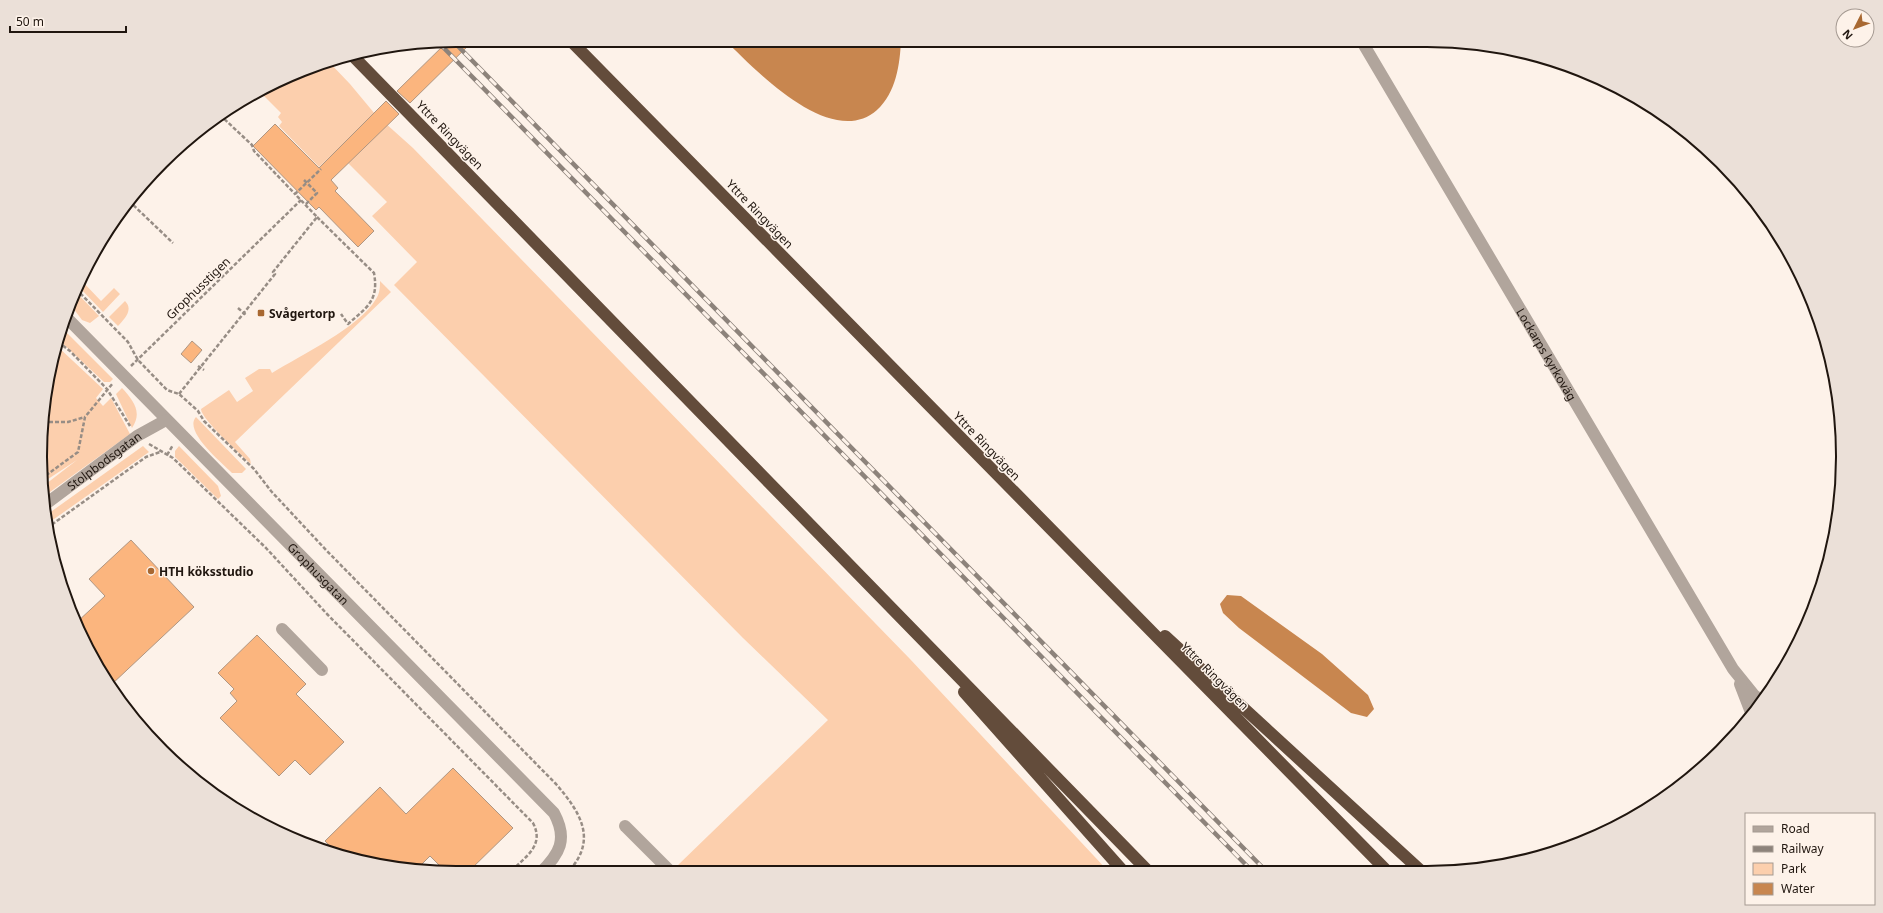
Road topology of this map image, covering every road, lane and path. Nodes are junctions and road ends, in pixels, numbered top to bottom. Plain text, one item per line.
1 (577, 47) edge
2 (1365, 47) edge
3 (357, 60) edge
4 (225, 119) edge
5 (321, 169) dead end
6 (306, 182) junction
7 (295, 194) junction
8 (301, 200) junction
9 (305, 204) junction
10 (133, 205) edge
11 (317, 217) junction
12 (173, 243) dead end
13 (81, 294) edge
14 (238, 308) dead end
15 (244, 313) junction
16 (341, 314) dead end
17 (247, 316) dead end
18 (70, 321) edge
19 (63, 346) edge
20 (138, 360) junction
21 (123, 374) junction
22 (107, 389) junction
23 (179, 394) junction
24 (85, 417) junction
25 (166, 420) junction
26 (49, 422) edge
27 (136, 436) junction
28 (160, 452) junction
29 (48, 475) edge
30 (50, 501) edge
31 (53, 524) edge
32 (1065, 545) junction
33 (839, 553) junction
34 (282, 629) dead end
35 (1733, 669) junction
36 (322, 670) dead end
37 (1757, 698) edge
38 (1749, 708) edge
39 (625, 826) dead end
40 (516, 866) edge
41 (546, 866) edge
42 (571, 866) edge
43 (665, 866) edge
44 (1120, 866) edge
45 (1143, 866) edge
46 (1382, 866) edge
47 (1416, 866) edge

1 - 32 highway, Yttre Ringvägen
2 - 35 street, Lockarps kyrkoväg
3 - 33 highway, Yttre Ringvägen
4 - 7 path
5 - 6 path
6 - 7 path
6 - 9 path
7 - 8 path
8 - 9 path
8 - 20 path, Grophusstigen
9 - 11 path
10 - 12 path
11 - 15 path
11 - 16 path
13 - 20 path
14 - 15 path
15 - 17 path
15 - 23 path
18 - 21 street, Grophusgatan
19 - 22 path
20 - 21 path, Grophusstigen
20 - 23 path
21 - 22 path, Grophusstigen
21 - 25 street, Grophusgatan
22 - 24 path, Grophusstigen
22 - 27 path
23 - 42 path
24 - 26 path
24 - 29 path
25 - 27 street, Stolpbodsgatan
25 - 41 street, Grophusgatan
27 - 28 path
27 - 30 street, Stolpbodsgatan
28 - 31 path
28 - 40 path
32 - 46 highway, Yttre Ringvägen
32 - 47 highway
33 - 44 highway
33 - 45 highway, Yttre Ringvägen
34 - 36 street
35 - 37 street, Lockarps kyrkoväg
35 - 38 street, Lockarps kyrkoväg
39 - 43 street

